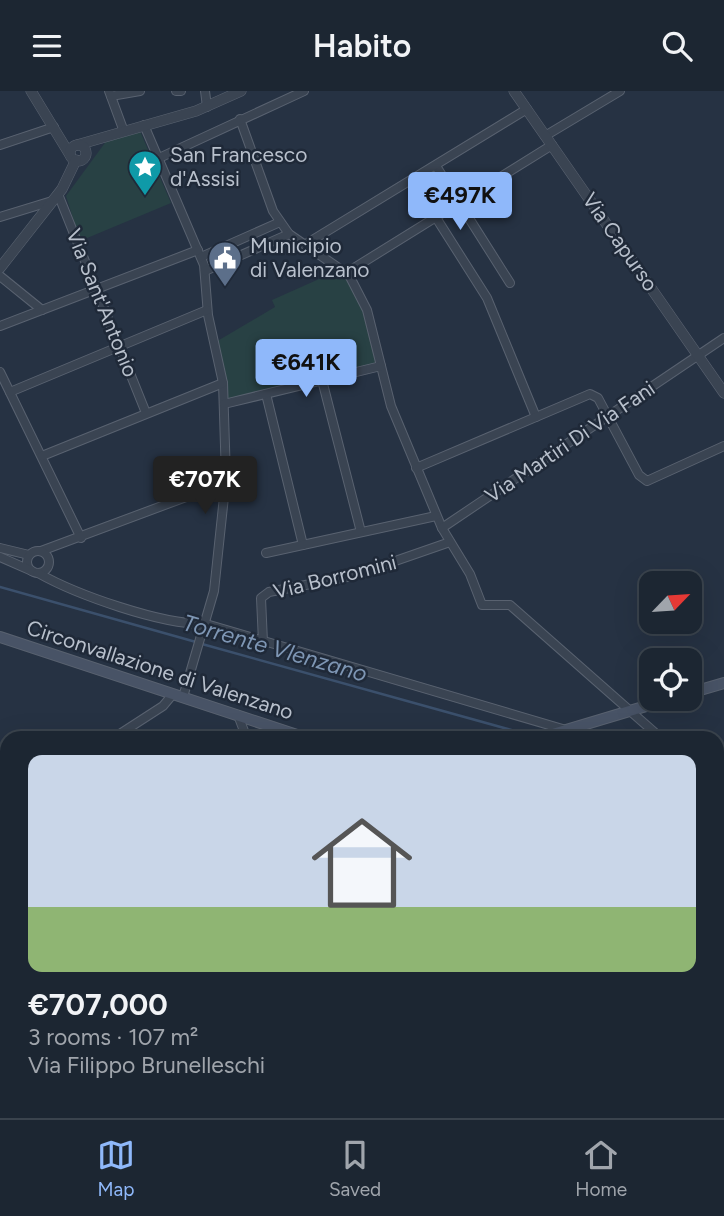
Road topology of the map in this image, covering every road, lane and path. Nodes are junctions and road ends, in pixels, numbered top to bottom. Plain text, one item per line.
1 (32, 91) edge
2 (140, 91) edge
3 (176, 91) edge
4 (181, 91) edge
5 (205, 91) edge
6 (241, 91) edge
7 (304, 91) edge
8 (514, 91) edge
9 (620, 91) edge
10 (110, 94) edge
11 (207, 107) junction
12 (527, 109) junction
13 (240, 119) junction
14 (144, 125) junction
15 (54, 127) junction
16 (123, 129) junction
17 (545, 136) junction
18 (102, 137) junction
19 (0, 145) edge
20 (76, 145) junction
21 (552, 145) junction
22 (86, 155) junction
23 (73, 157) junction
24 (157, 159) junction
25 (436, 166) junction
26 (55, 198) junction
27 (458, 202) junction
28 (435, 216) junction
29 (0, 217) edge
30 (280, 222) junction
31 (289, 234) junction
32 (306, 244) junction
33 (200, 254) junction
34 (0, 268) edge
35 (205, 271) junction
36 (346, 272) junction
37 (0, 276) edge
38 (510, 283) dead end
39 (95, 291) junction
40 (42, 310) junction
41 (207, 310) junction
42 (0, 326) edge
43 (724, 338) edge
44 (119, 347) junction
45 (698, 355) junction
46 (381, 366) junction
47 (0, 372) edge
48 (322, 380) junction
49 (223, 383) junction
50 (10, 392) junction
51 (724, 393) edge
52 (266, 394) junction
53 (224, 404) junction
54 (146, 413) junction
55 (608, 416) junction
56 (536, 417) junction
57 (724, 446) edge
58 (42, 456) junction
59 (416, 468) junction
60 (224, 486) junction
61 (436, 516) junction
62 (442, 528) junction
63 (361, 532) junction
64 (81, 538) junction
65 (450, 542) junction
66 (303, 545) junction
67 (0, 548) edge
68 (41, 551) junction
69 (266, 553) dead end
70 (29, 555) junction
71 (0, 557) edge
72 (36, 573) junction
73 (205, 627) junction
74 (0, 637) edge
75 (263, 642) junction
76 (724, 683) edge
77 (702, 689) edge
78 (178, 695) junction
79 (639, 709) edge
80 (628, 712) junction
81 (238, 715) junction
82 (566, 730) junction
83 (124, 731) edge
84 (244, 731) edge
85 (285, 731) edge
86 (563, 731) edge
87 (571, 731) edge
88 (652, 731) edge

1 - 15 street
2 - 10 street
3 - 4 street
5 - 11 street
6 - 11 street
7 - 13 street
8 - 12 street, Via Capurso
9 - 17 street
10 - 16 street
11 - 14 street
12 - 17 street, Via Capurso
12 - 25 street
13 - 24 street
13 - 30 street
14 - 16 street
14 - 24 street
15 - 19 street
15 - 23 street
16 - 18 street
17 - 21 street, Via Capurso
18 - 20 street
18 - 22 street
20 - 22 street
20 - 23 street
21 - 27 street
21 - 45 street, Via Capurso
22 - 23 street
23 - 26 street
24 - 33 street
25 - 27 street
25 - 32 street
26 - 29 street
26 - 34 street
26 - 39 street, Via Sant'Antonio
27 - 28 street
27 - 38 street
28 - 36 street
28 - 56 street
30 - 31 street
30 - 33 street
31 - 32 street
31 - 35 street
32 - 36 street
33 - 35 street
33 - 39 street
35 - 41 street
36 - 46 street
37 - 40 street
39 - 40 street
39 - 44 street, Via Sant'Antonio
40 - 42 street
41 - 44 street
41 - 49 street
43 - 45 street, Via Martiri Di Via Fani
44 - 50 street
44 - 54 street, Via Sant'Antonio
45 - 51 street, Via Capurso
45 - 55 street, Via Martiri Di Via Fani
46 - 48 street
46 - 59 street
47 - 50 street
48 - 52 street
48 - 63 street
49 - 53 street
49 - 54 street
50 - 58 street
52 - 53 street
52 - 66 street
53 - 60 street
54 - 58 street
55 - 56 street
55 - 57 street
55 - 62 street, Via Martiri Di Via Fani
56 - 59 street
58 - 64 street
59 - 61 street
60 - 64 street
60 - 73 street
61 - 62 street
61 - 63 street
62 - 65 street
63 - 66 street
64 - 68 street
65 - 75 street, Via Borromini
65 - 80 street
66 - 69 street
67 - 70 street
68 - 70 street
68 - 72 street
70 - 72 street
71 - 72 street
72 - 73 street
73 - 75 street
73 - 78 street
74 - 78 main road, Circonvallazione di Valenzano
75 - 82 street
76 - 77 main road
78 - 81 main road, Circonvallazione di Valenzano
78 - 83 street
79 - 80 main road
80 - 82 main road
80 - 88 street
81 - 84 street
81 - 85 main road, Circonvallazione di Valenzano
82 - 86 main road
82 - 87 street

